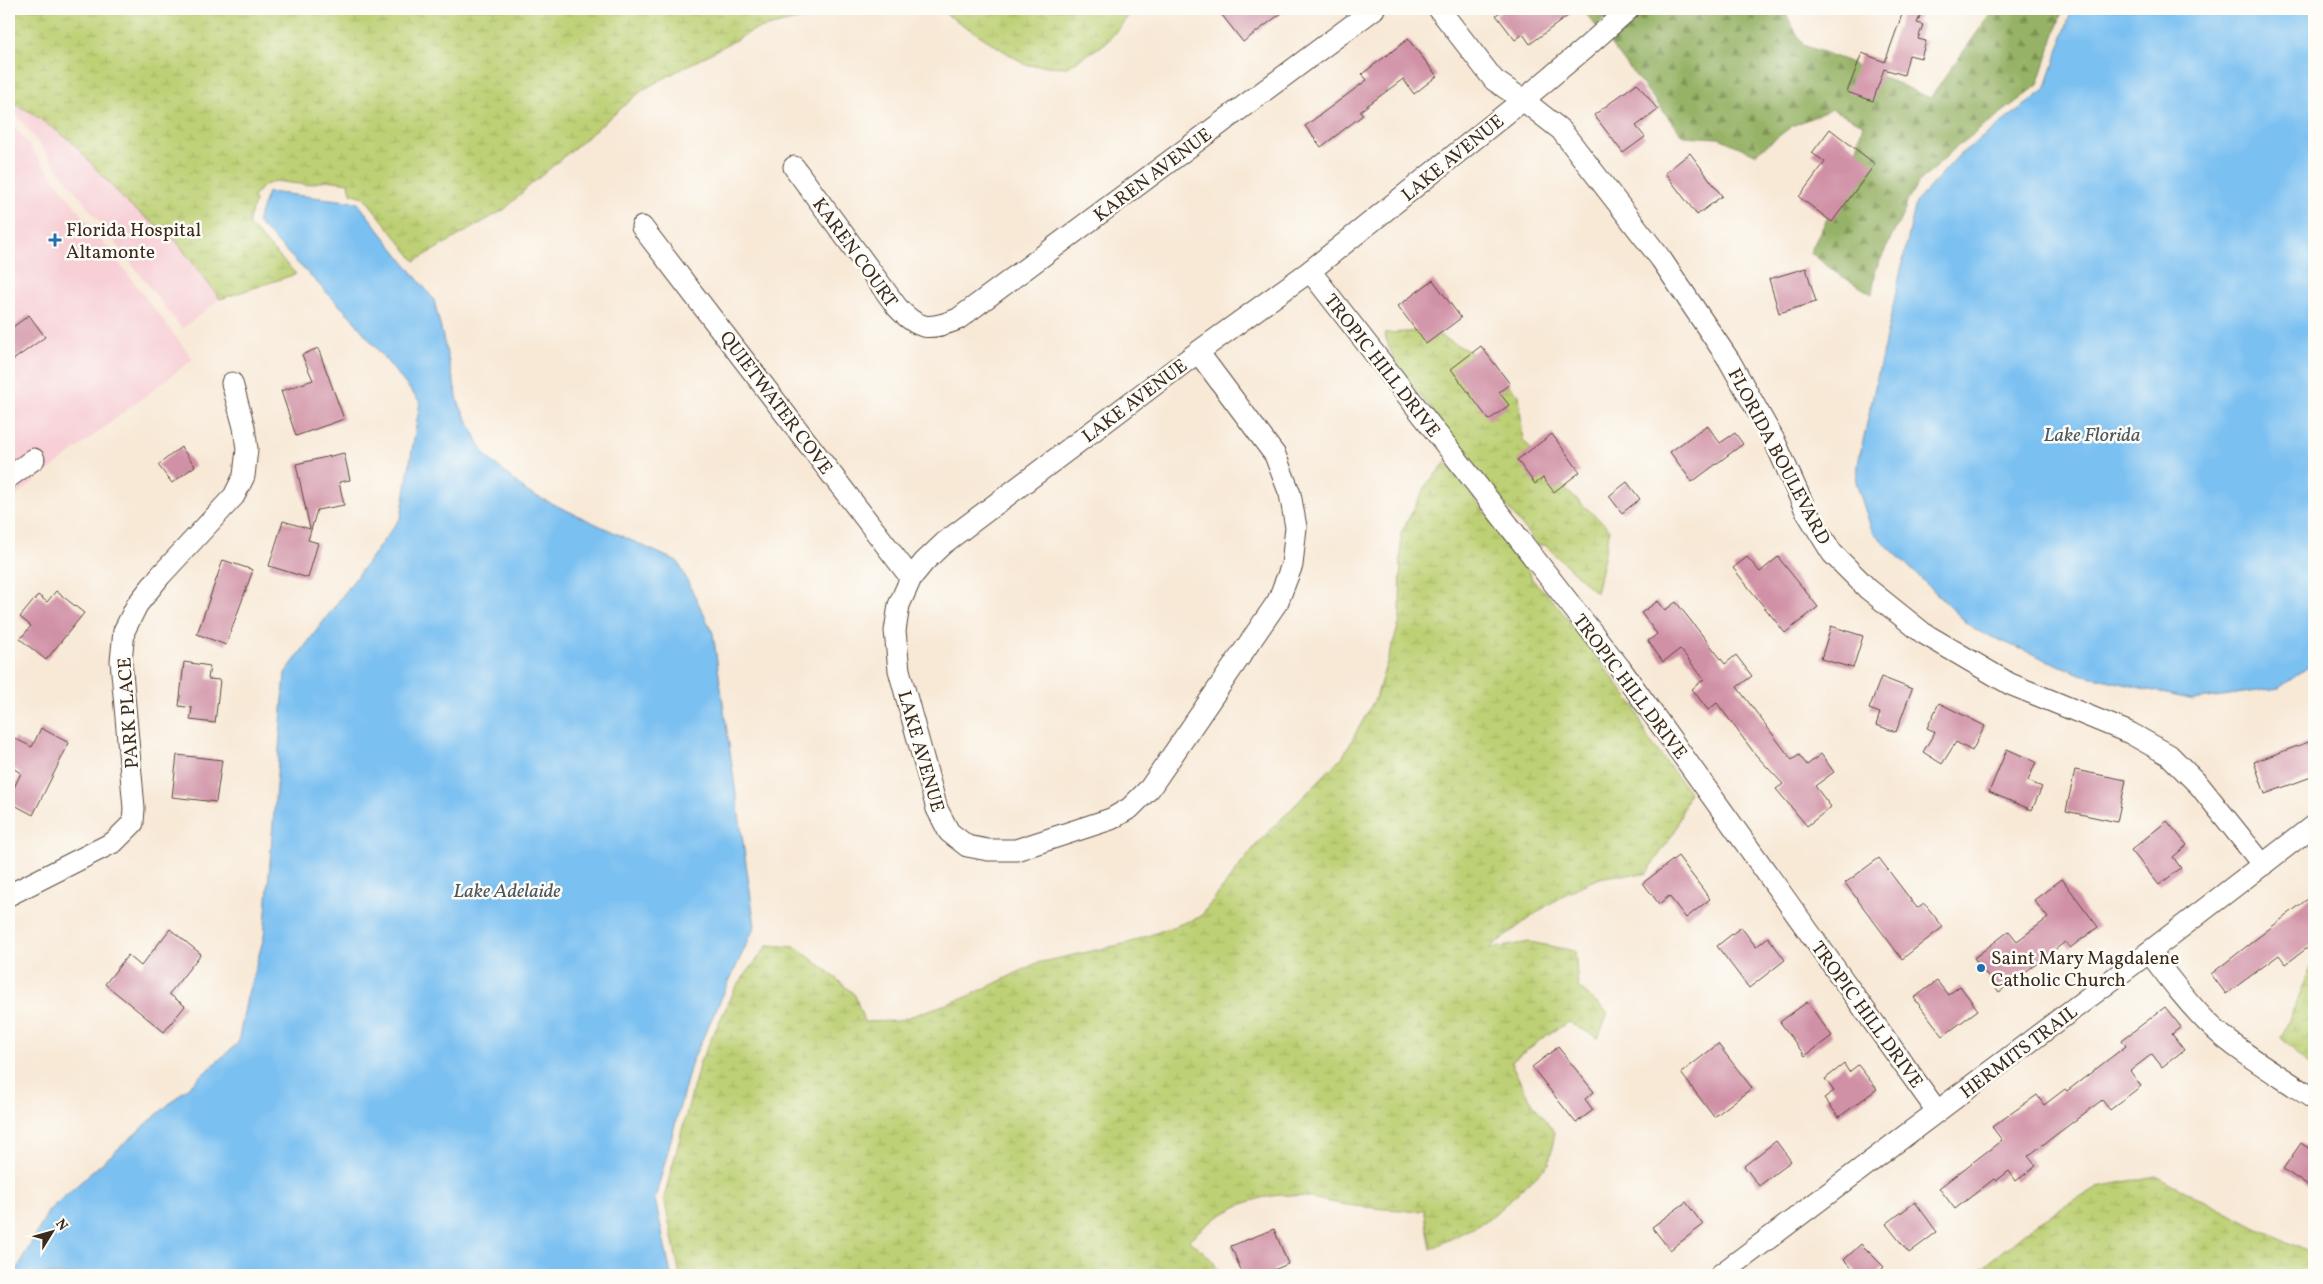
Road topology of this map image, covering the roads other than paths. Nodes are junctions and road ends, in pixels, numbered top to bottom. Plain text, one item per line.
1 (1374, 9) edge
2 (1439, 9) edge
3 (1629, 9) edge
4 (1523, 100) junction
5 (794, 167) dead end
6 (642, 227) dead end
7 (1310, 271) junction
8 (926, 327) joint
9 (1198, 352) junction
10 (232, 383) dead end
11 (34, 459) dead end
12 (9, 477) edge
13 (911, 578) junction
14 (2314, 824) edge
15 (2262, 866) junction
16 (9, 895) edge
17 (2149, 952) junction
18 (2314, 1099) edge
19 (1937, 1111) junction
20 (1720, 1275) edge

1 - 8 street, KAREN AVENUE
2 - 4 street, FLORIDA BOULEVARD
3 - 4 street, LAKE AVENUE
4 - 7 street, LAKE AVENUE
4 - 15 street, FLORIDA BOULEVARD
5 - 8 street, KAREN COURT
6 - 13 street, QUIETWATER COVE
7 - 9 street, LAKE AVENUE
7 - 19 street, TROPIC HILL DRIVE
9 - 13 street, LAKE AVENUE
9 - 13 street, LAKE AVENUE
10 - 16 street, PARK PLACE
11 - 12 street
14 - 15 street, HERMITS TRAIL
15 - 17 street, HERMITS TRAIL
17 - 18 street
17 - 19 street, HERMITS TRAIL
19 - 20 street, HERMITS TRAIL

